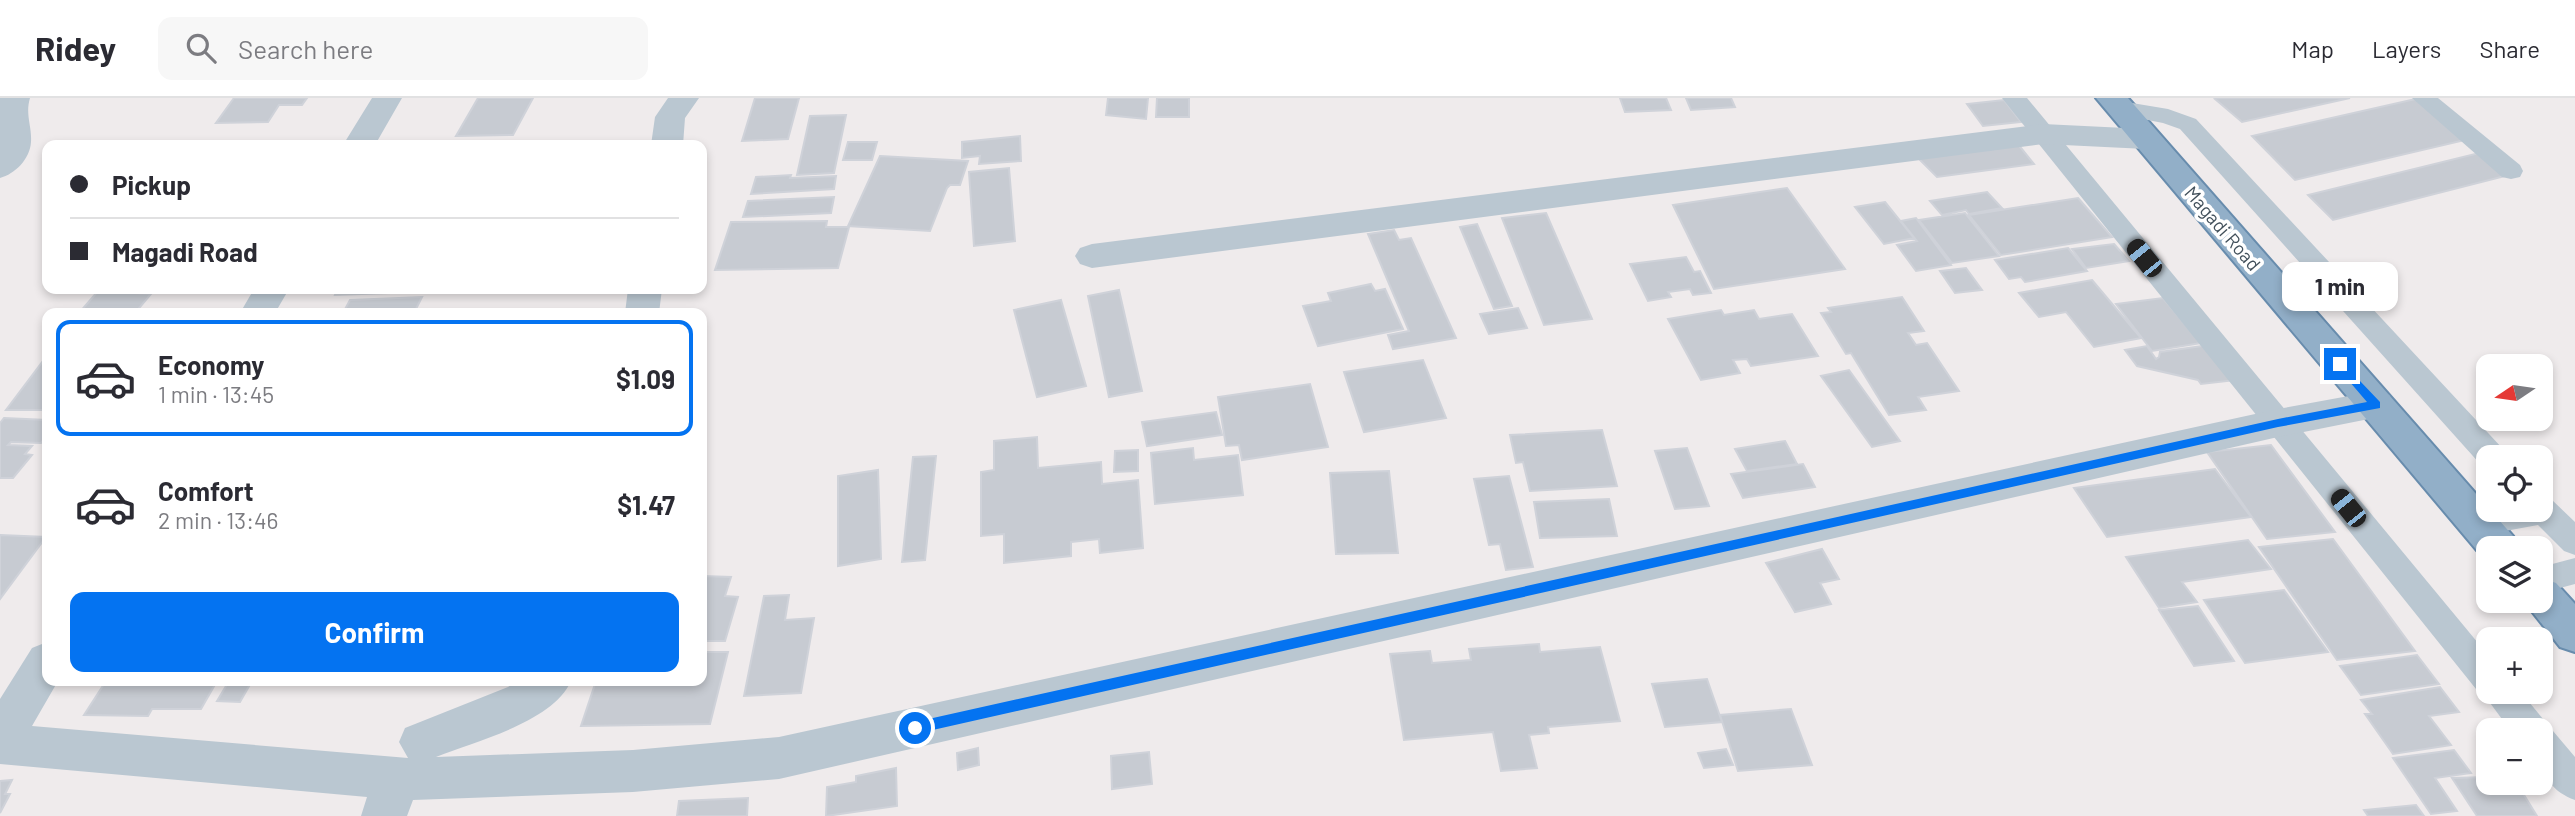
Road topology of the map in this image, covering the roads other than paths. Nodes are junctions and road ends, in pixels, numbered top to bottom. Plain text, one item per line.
1 (15, 98) edge
2 (387, 98) edge
3 (684, 98) edge
4 (2014, 98) edge
5 (2424, 98) edge
6 (2115, 103) edge
7 (2043, 134) junction
8 (2146, 139) junction
9 (362, 140) edge
10 (668, 140) edge
11 (0, 168) edge
12 (2511, 171) dead end
13 (1091, 256) dead end
14 (2376, 405) junction
15 (2278, 423) junction
16 (2481, 445) edge
17 (2553, 520) edge
18 (2518, 522) edge
19 (2489, 536) edge
20 (2575, 542) edge
21 (2575, 570) edge
22 (2553, 576) edge
23 (2553, 609) edge
24 (2575, 634) edge
25 (2476, 664) edge
26 (42, 670) edge
27 (543, 686) edge
28 (2510, 704) edge
29 (2521, 718) edge
30 (0, 741) edge
31 (421, 742) dead end
32 (2553, 756) edge
33 (2575, 783) edge
34 (390, 797) edge

1 - 11 street
2 - 9 street
3 - 10 street
4 - 7 lane
5 - 12 lane
6 - 8 highway, Magadi Road
6 - 16 lane
7 - 8 street
7 - 13 street
7 - 15 lane
8 - 14 highway, Magadi Road
14 - 15 street
14 - 19 highway, Magadi Road
15 - 25 lane
15 - 34 street
17 - 20 lane
18 - 19 lane
21 - 22 lane
23 - 24 highway
26 - 30 street
27 - 31 street
28 - 29 lane
30 - 34 street
32 - 33 lane

